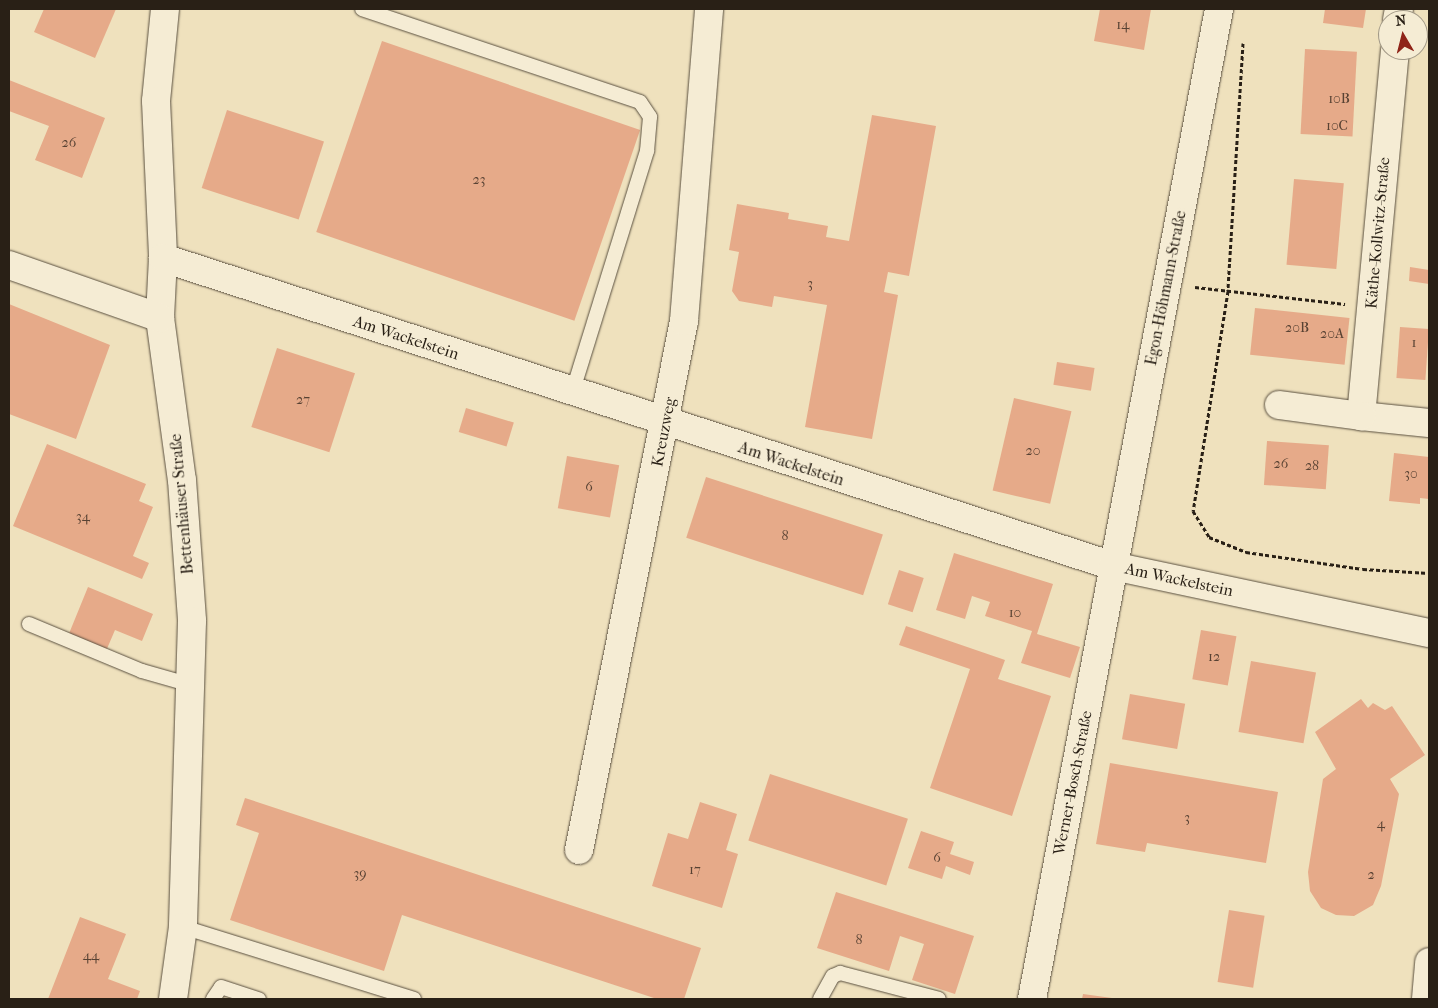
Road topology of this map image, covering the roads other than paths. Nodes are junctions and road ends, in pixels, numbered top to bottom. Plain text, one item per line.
1 (165, 9) edge
2 (362, 9) edge
3 (709, 9) edge
4 (1219, 9) edge
5 (1394, 60) edge
6 (163, 258) junction
7 (9, 265) edge
8 (160, 318) junction
9 (572, 393) junction
10 (1279, 405) dead end
11 (1361, 416) junction
12 (1429, 423) edge
13 (666, 425) junction
14 (1113, 566) junction
15 (29, 624) dead end
16 (1429, 632) edge
17 (191, 685) junction
18 (579, 850) dead end
19 (184, 926) junction
20 (1429, 962) edge
21 (172, 999) edge
22 (212, 999) edge
23 (259, 999) edge
24 (414, 999) edge
25 (820, 999) edge
26 (939, 999) edge
27 (1032, 999) edge
28 (1426, 999) edge

1 - 6 street, Bettenhäuser Straße
2 - 9 lane
3 - 13 street, Kreuzweg
4 - 14 street, Egon-Höhmann-Straße
5 - 11 street, Käthe-Kollwitz-Straße
6 - 8 street, Bettenhäuser Straße
6 - 9 street, Am Wackelstein
7 - 8 street
8 - 17 street, Bettenhäuser Straße
9 - 13 street, Am Wackelstein
10 - 11 street
11 - 12 street
13 - 14 street, Am Wackelstein
13 - 18 street, Kreuzweg
14 - 16 street, Am Wackelstein
14 - 27 street, Werner-Bosch-Straße
15 - 17 lane
17 - 19 street, Bettenhäuser Straße
19 - 21 street, Bettenhäuser Straße
19 - 24 lane
20 - 28 street
22 - 23 lane
25 - 26 lane

